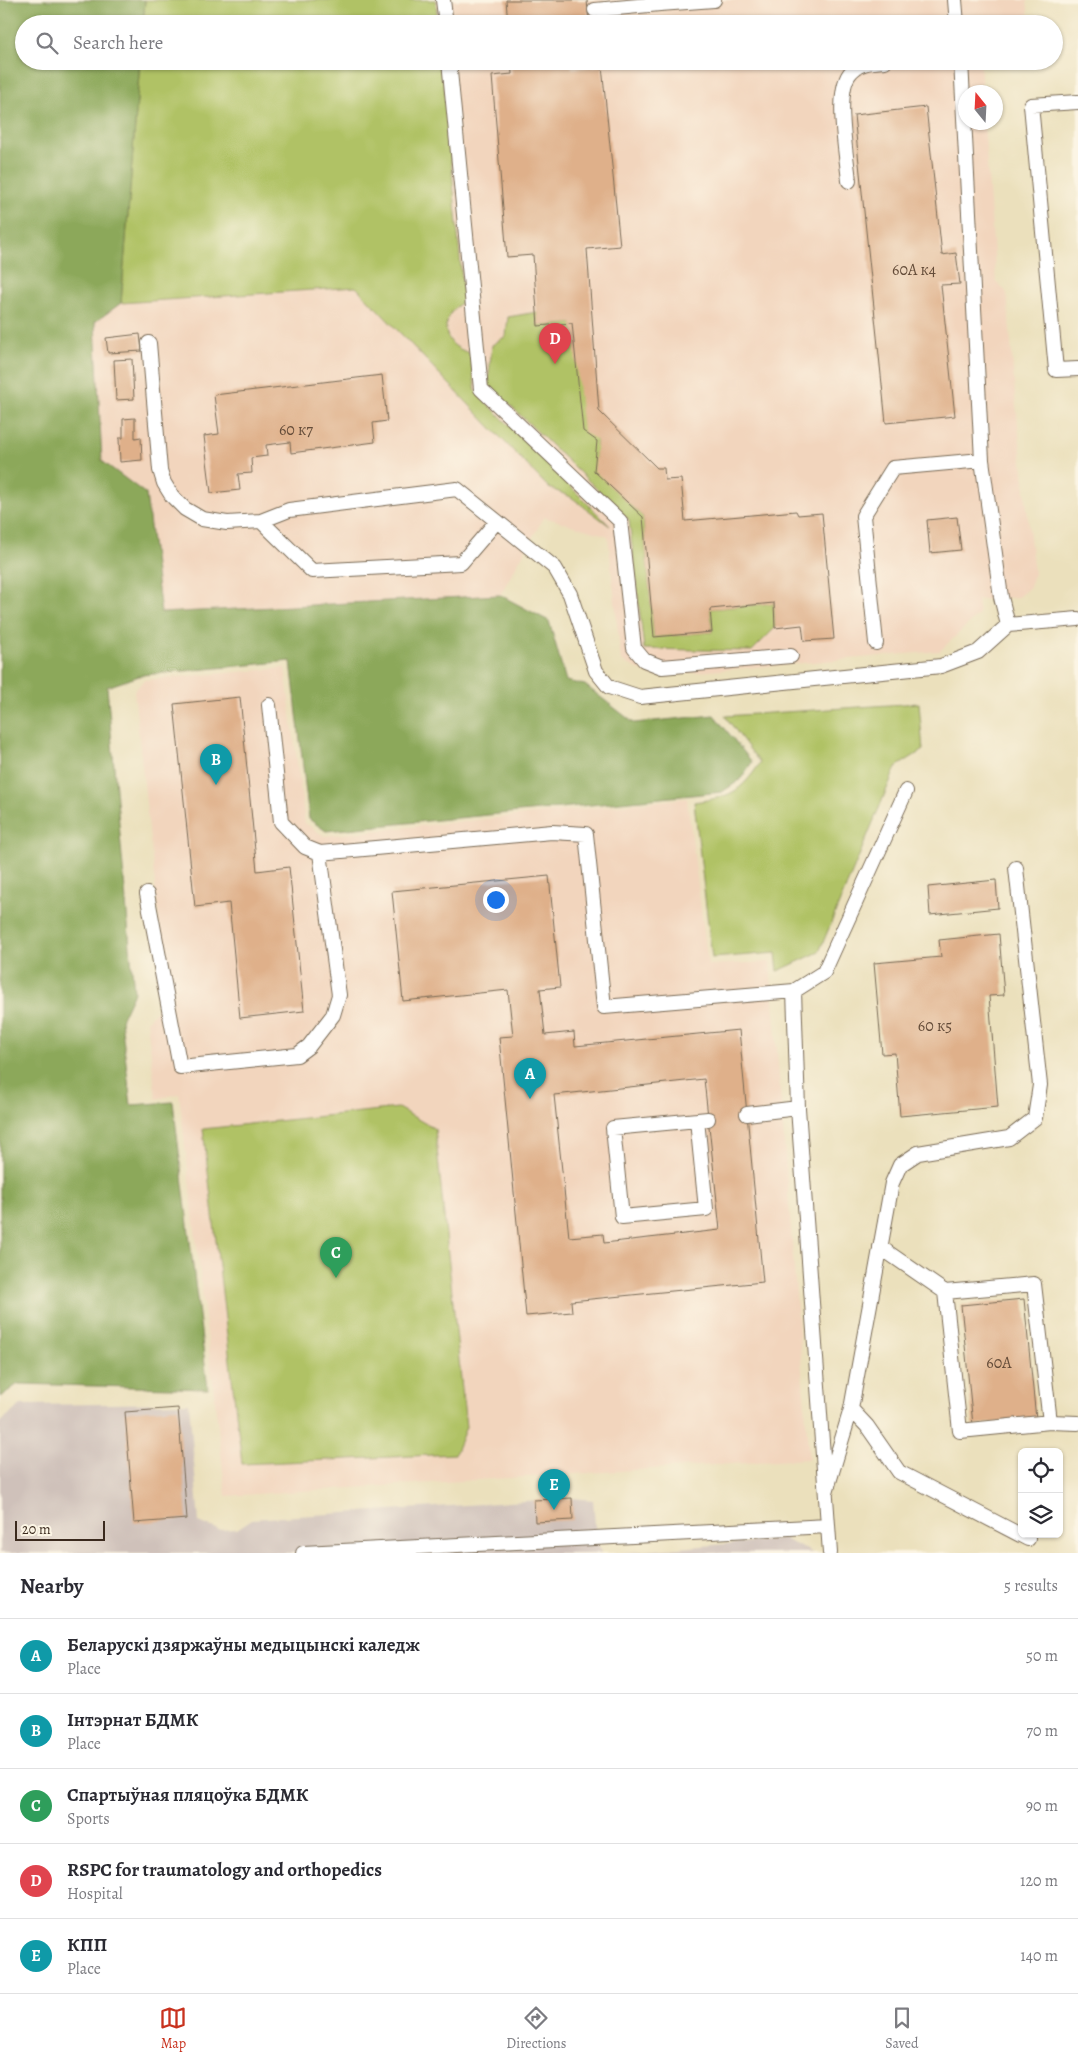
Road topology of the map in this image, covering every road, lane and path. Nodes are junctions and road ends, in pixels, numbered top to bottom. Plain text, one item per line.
1 (444, 0) edge
2 (714, 0) edge
3 (955, 0) edge
4 (660, 2) edge
5 (595, 10) dead end
6 (445, 15) edge
7 (956, 15) edge
8 (450, 70) edge
9 (853, 70) edge
10 (961, 70) edge
11 (1078, 102) edge
12 (849, 181) dead end
13 (149, 343) dead end
14 (1078, 368) edge
15 (982, 460) junction
16 (261, 521) junction
17 (497, 521) junction
18 (1078, 619) edge
19 (1008, 624) junction
20 (876, 643) dead end
21 (790, 656) dead end
22 (269, 705) dead end
23 (906, 791) dead end
24 (320, 853) junction
25 (1016, 868) dead end
26 (147, 894) dead end
27 (794, 991) junction
28 (798, 1108) junction
29 (747, 1114) dead end
30 (703, 1119) joint
31 (880, 1247) junction
32 (945, 1292) junction
33 (851, 1409) junction
34 (1050, 1422) junction
35 (1078, 1423) edge
36 (826, 1492) junction
37 (828, 1526) junction
38 (1028, 1539) dead end
39 (303, 1553) edge
40 (830, 1553) edge

1 - 6 lane
2 - 4 lane
3 - 7 lane
4 - 5 lane
8 - 21 lane
9 - 12 lane
10 - 15 lane
11 - 14 lane
13 - 16 lane
15 - 19 lane
15 - 20 lane
16 - 17 lane
16 - 17 lane
17 - 19 lane
18 - 19 lane
22 - 24 lane
23 - 27 lane
24 - 26 lane
24 - 27 lane
25 - 31 lane
27 - 28 lane
28 - 29 lane
28 - 36 lane
30 - 30 lane
31 - 32 lane
31 - 33 lane
32 - 34 lane
32 - 34 lane
33 - 36 lane
33 - 38 lane
34 - 35 lane
36 - 37 lane
37 - 39 lane
37 - 40 lane

